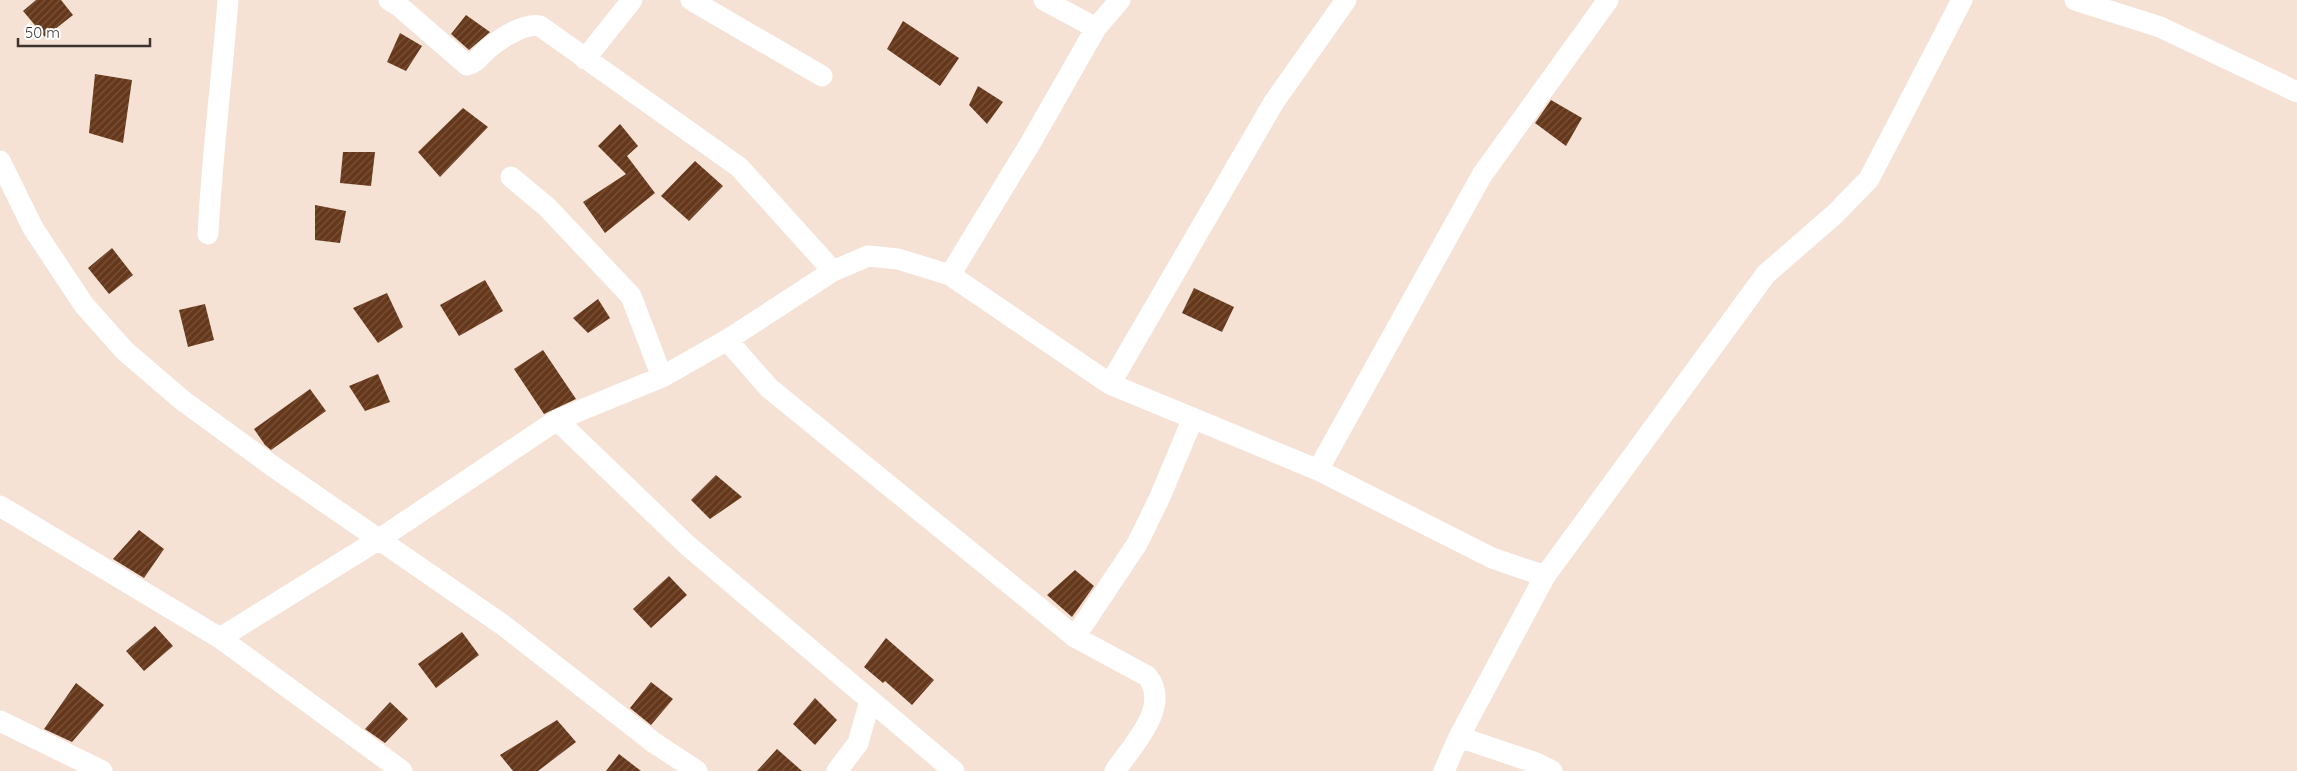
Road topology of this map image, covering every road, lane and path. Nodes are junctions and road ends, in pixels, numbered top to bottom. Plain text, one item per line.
1 (228, 0) edge
2 (389, 0) edge
3 (632, 0) edge
4 (691, 0) edge
5 (1044, 0) edge
6 (1120, 0) edge
7 (1346, 0) edge
8 (1608, 0) edge
9 (1962, 0) edge
10 (2076, 0) edge
11 (1096, 28) junction
12 (585, 59) junction
13 (822, 76) dead end
14 (2297, 92) edge
15 (0, 161) edge
16 (511, 177) dead end
17 (208, 234) dead end
18 (833, 271) junction
19 (950, 275) junction
20 (727, 340) junction
21 (662, 377) junction
22 (1110, 384) junction
23 (1193, 418) junction
24 (557, 420) junction
25 (1318, 470) junction
26 (0, 506) edge
27 (378, 540) junction
28 (1545, 576) junction
29 (1075, 637) junction
30 (220, 638) junction
31 (870, 701) junction
32 (0, 721) edge
33 (1459, 737) junction
34 (102, 771) edge
35 (402, 771) edge
36 (697, 771) edge
37 (837, 771) edge
38 (954, 771) edge
39 (1116, 771) edge
40 (1444, 771) edge
41 (1552, 771) edge

1 - 17 street
2 - 12 street
3 - 12 street
4 - 13 street
5 - 11 street
6 - 11 street
7 - 22 street
8 - 25 street
9 - 28 street
10 - 14 street
11 - 19 street
12 - 18 street
15 - 27 street
16 - 21 street
18 - 19 street
18 - 20 street
19 - 22 street
20 - 21 street
20 - 29 street
21 - 24 street
22 - 23 street
23 - 25 street
23 - 29 street
24 - 27 street
24 - 31 street
25 - 28 street
26 - 30 street
27 - 30 street
27 - 36 street
28 - 33 street
29 - 39 street
30 - 35 street
31 - 37 street
31 - 38 street
32 - 34 street
33 - 40 street
33 - 41 street

